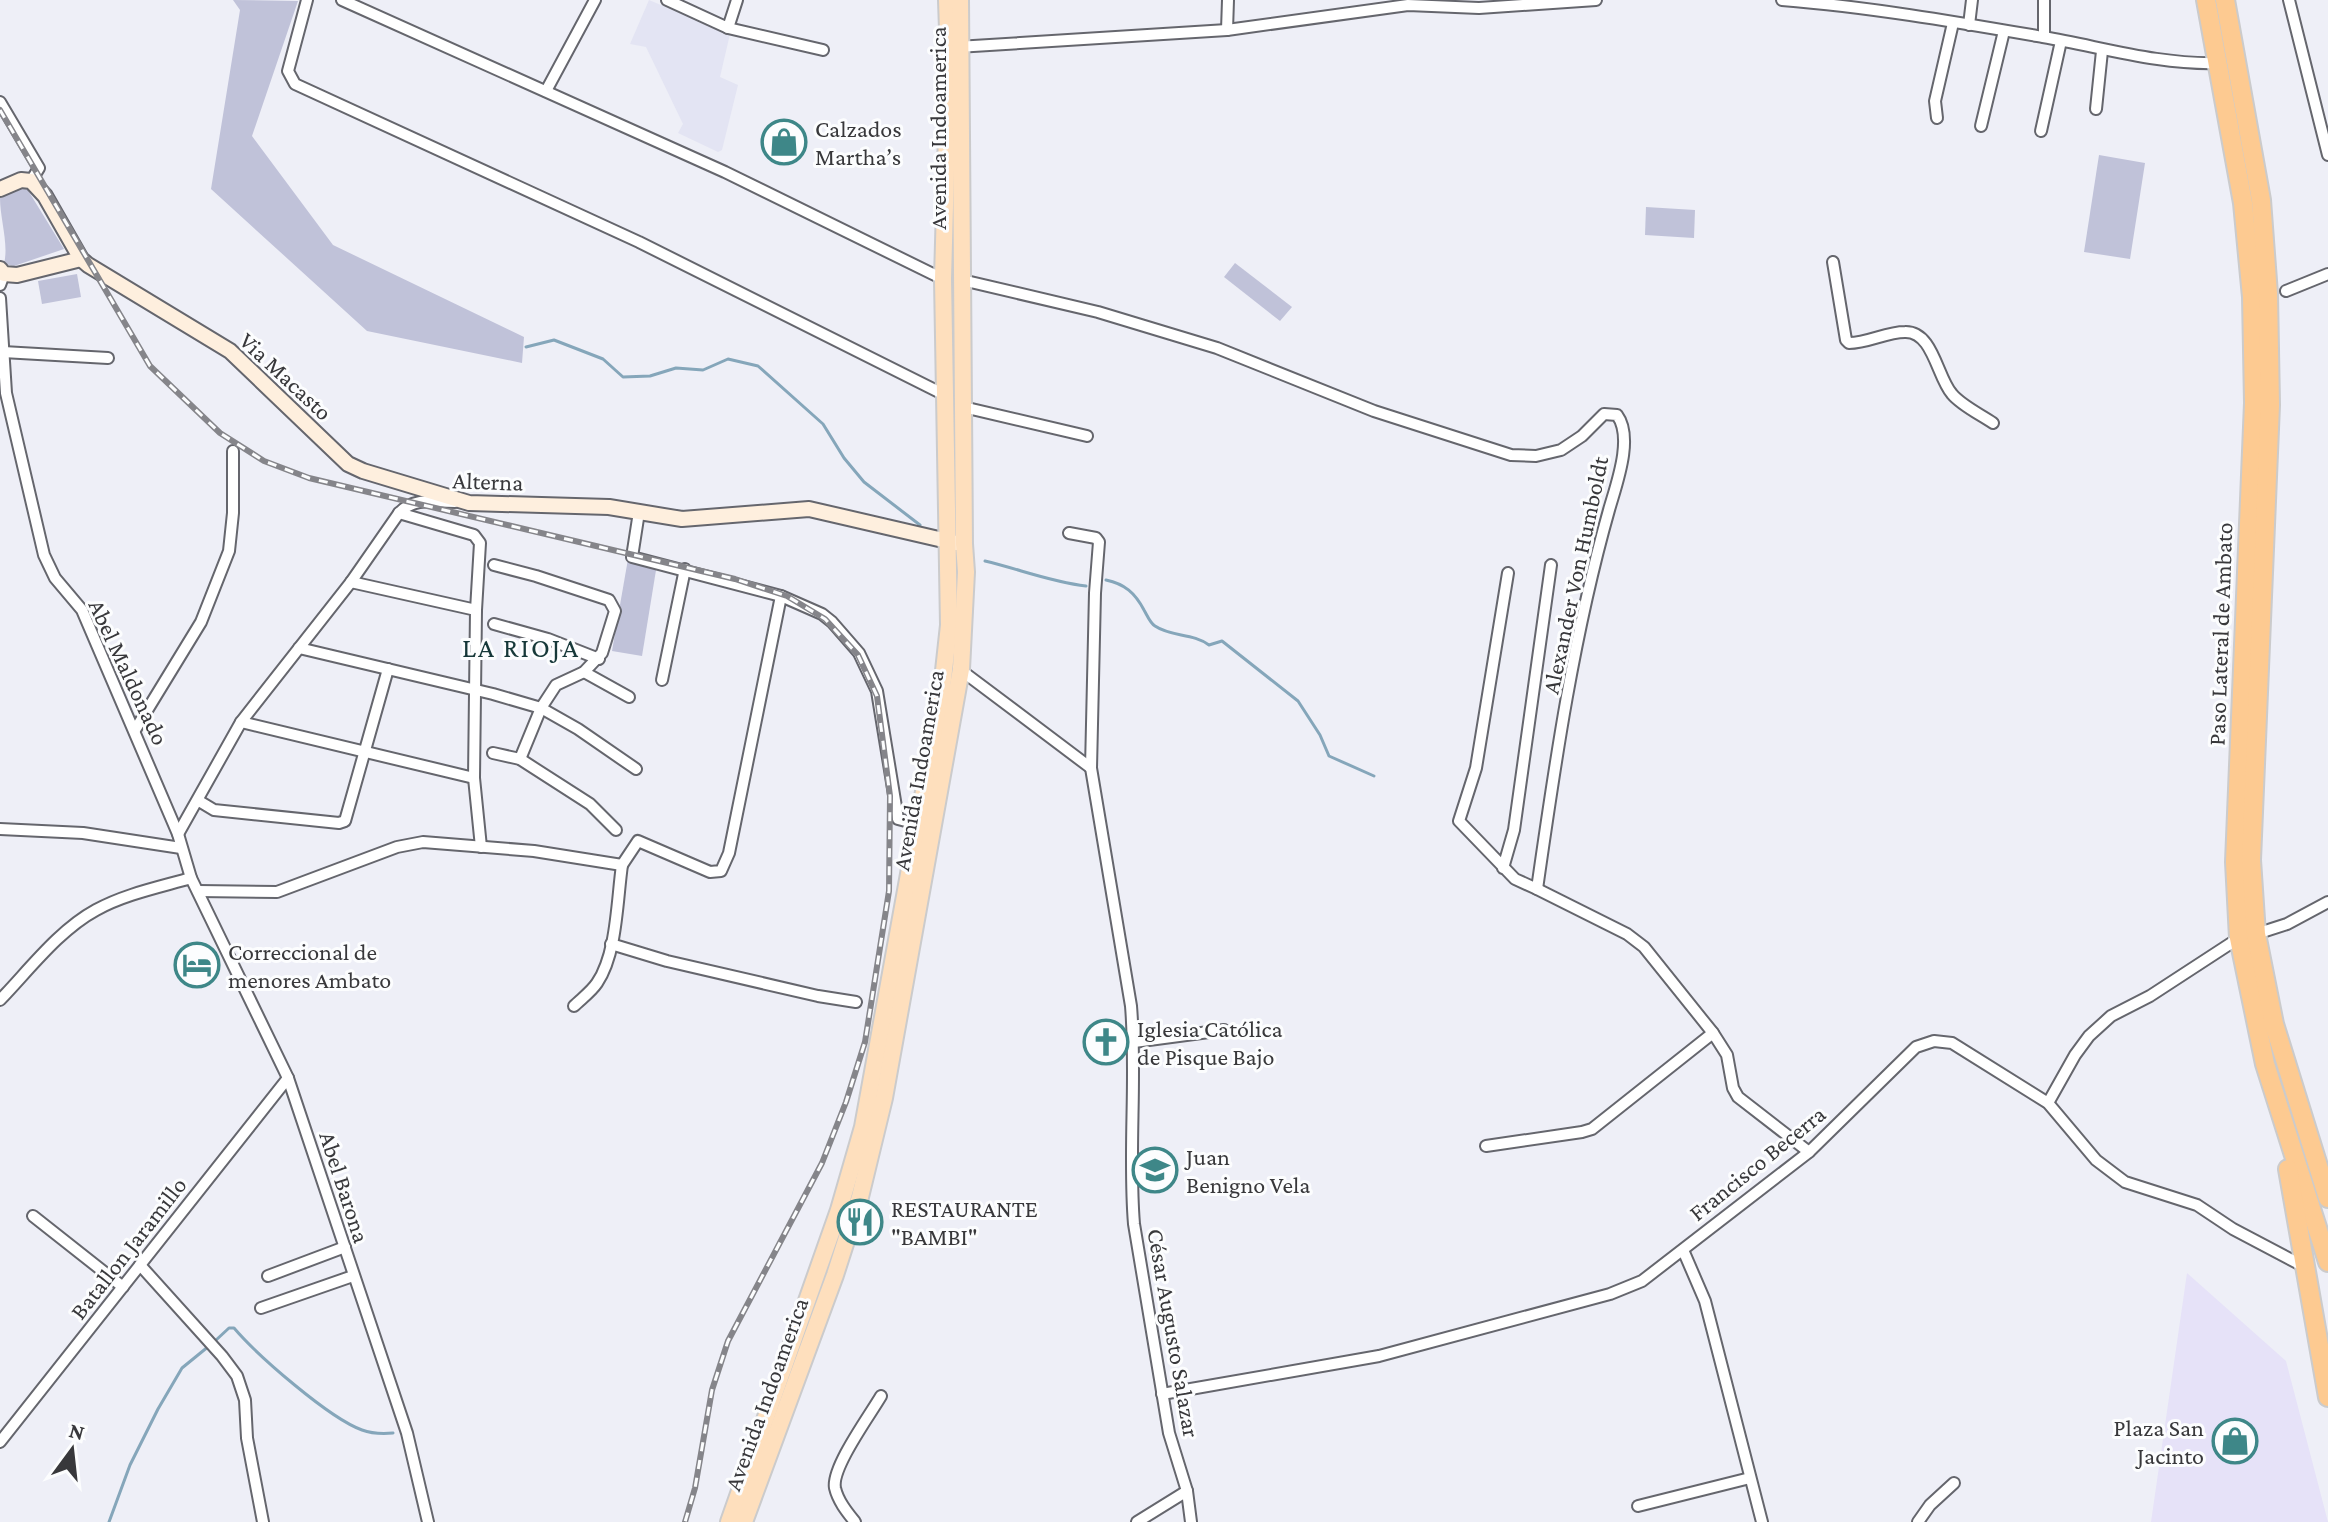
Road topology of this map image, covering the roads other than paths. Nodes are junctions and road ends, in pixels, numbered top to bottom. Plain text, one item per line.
1 (307, 0) edge
2 (342, 0) edge
3 (595, 0) edge
4 (667, 0) edge
5 (737, 0) edge
6 (947, 0) edge
7 (960, 0) edge
8 (1228, 0) edge
9 (1596, 0) edge
10 (1782, 0) edge
11 (1972, 0) edge
12 (2044, 0) edge
13 (2206, 0) edge
14 (2225, 0) edge
15 (2289, 0) edge
16 (1839, 2) edge
17 (1383, 3) edge
18 (1953, 23) junction
19 (1969, 25) junction
20 (728, 28) junction
21 (1227, 30) junction
22 (2004, 31) junction
23 (2044, 37) junction
24 (2061, 41) junction
25 (823, 50) dead end
26 (2102, 51) junction
27 (955, 54) junction
28 (2219, 63) junction
29 (546, 91) junction
30 (0, 102) edge
31 (2096, 109) dead end
32 (1937, 118) dead end
33 (1981, 126) dead end
34 (2041, 131) dead end
35 (2328, 155) edge
36 (31, 181) junction
37 (1, 187) edge
38 (73, 245) junction
39 (81, 259) junction
40 (1833, 262) dead end
41 (61, 263) junction
42 (2328, 274) edge
43 (1, 276) edge
44 (943, 279) junction
45 (962, 280) junction
46 (2286, 291) dead end
47 (0, 298) edge
48 (3, 352) junction
49 (108, 358) dead end
50 (945, 395) junction
51 (963, 407) junction
52 (1993, 423) dead end
53 (1087, 436) dead end
54 (233, 451) dead end
55 (469, 503) junction
56 (639, 512) junction
57 (399, 513) junction
58 (1069, 533) dead end
59 (956, 543) junction
60 (494, 565) dead end
61 (1551, 565) dead end
62 (685, 569) junction
63 (1508, 573) dead end
64 (351, 582) junction
65 (781, 596) junction
66 (476, 610) junction
67 (494, 624) dead end
68 (299, 648) junction
69 (599, 659) junction
70 (953, 667) junction
71 (388, 669) junction
72 (584, 672) junction
73 (662, 680) dead end
74 (475, 689) junction
75 (629, 697) dead end
76 (541, 708) junction
77 (241, 722) junction
78 (135, 730) junction
79 (940, 748) junction
80 (363, 751) junction
81 (493, 753) dead end
82 (520, 759) junction
83 (1091, 768) junction
84 (636, 769) dead end
85 (474, 778) junction
86 (199, 801) junction
87 (917, 824) junction
88 (0, 829) edge
89 (616, 830) dead end
90 (178, 834) junction
91 (481, 847) junction
92 (181, 848) junction
93 (622, 865) junction
94 (1503, 868) junction
95 (191, 878) junction
96 (1537, 889) junction
97 (198, 891) junction
98 (2328, 902) edge
99 (2248, 936) junction
100 (611, 944) junction
101 (0, 1000) edge
102 (856, 1002) dead end
103 (574, 1006) dead end
104 (2274, 1024) junction
105 (1224, 1030) dead end
106 (1713, 1033) junction
107 (1134, 1042) junction
108 (2265, 1064) junction
109 (288, 1078) junction
110 (2048, 1103) junction
111 (1486, 1146) dead end
112 (1809, 1152) junction
113 (2328, 1178) edge
114 (2328, 1198) edge
115 (33, 1216) dead end
116 (345, 1247) junction
117 (1683, 1250) junction
118 (2328, 1262) edge
119 (140, 1265) junction
120 (2305, 1267) junction
121 (268, 1276) dead end
122 (353, 1276) junction
123 (123, 1287) junction
124 (261, 1308) dead end
125 (1162, 1394) junction
126 (881, 1396) dead end
127 (2328, 1397) edge
128 (0, 1442) edge
129 (1750, 1478) junction
130 (1954, 1483) dead end
131 (1187, 1491) junction
132 (1638, 1506) dead end
133 (263, 1522) edge
134 (428, 1522) edge
135 (729, 1522) edge
136 (744, 1522) edge
137 (855, 1522) edge
138 (1137, 1522) edge
139 (1191, 1522) edge
140 (1762, 1522) edge
141 (1918, 1522) edge

1 - 50 street
2 - 29 street
3 - 29 street
4 - 20 street
5 - 20 street
6 - 27 main road, Avenida Indoamerica
7 - 27 main road, Avenida Indoamerica
8 - 21 street
9 - 17 street
10 - 16 street
11 - 19 street
12 - 23 street
13 - 28 highway, Paso Lateral de Ambato
14 - 99 highway, Paso Lateral de Ambato
15 - 35 street
16 - 18 street
17 - 21 street
18 - 19 street
18 - 32 street
19 - 22 street
20 - 25 street
21 - 27 street
22 - 23 street
22 - 33 street
23 - 24 street
24 - 26 street
24 - 34 street
26 - 28 street
26 - 31 street
27 - 44 main road, Avenida Indoamerica
27 - 45 main road, Avenida Indoamerica
28 - 99 highway, Paso Lateral de Ambato
29 - 44 street
30 - 36 street
36 - 37 street
36 - 38 street, Via Macasto
38 - 39 street, Via Macasto
38 - 41 street
39 - 41 street
39 - 55 street, Via Macasto
40 - 52 street
41 - 43 street
42 - 46 street
44 - 50 main road, Avenida Indoamerica
45 - 51 main road, Avenida Indoamerica
45 - 96 street, Alexander Von Humboldt
47 - 48 street, Abel Maldonado
48 - 49 street
48 - 78 street, Abel Maldonado
50 - 59 main road, Avenida Indoamerica
51 - 53 street
51 - 59 main road, Avenida Indoamerica
54 - 78 street
55 - 56 street, Alterna
55 - 57 street, Alterna
56 - 59 street, Alterna
56 - 62 street
57 - 64 street
57 - 66 street
58 - 83 street, César Augusto Salazar
59 - 70 main road, Avenida Indoamerica
60 - 69 street
61 - 94 street
62 - 65 street
62 - 73 street
63 - 94 street
64 - 66 street
64 - 68 street
65 - 87 street
65 - 93 street
66 - 74 street
67 - 69 street
68 - 71 street
68 - 77 street
69 - 72 street
70 - 79 main road, Avenida Indoamerica
70 - 83 street
71 - 74 street
71 - 80 street
72 - 75 street
72 - 76 street
74 - 76 street
74 - 85 street
76 - 82 street
76 - 84 street
77 - 80 street
77 - 86 street
78 - 90 street, Abel Maldonado
79 - 87 main road, Avenida Indoamerica
79 - 136 main road, Avenida Indoamerica
80 - 85 street
80 - 86 street
81 - 82 street
82 - 89 street
83 - 107 street, César Augusto Salazar
85 - 91 street
86 - 90 street
87 - 135 main road, Avenida Indoamerica
88 - 92 street
90 - 92 street, Abel Maldonado
91 - 93 street
91 - 97 street
92 - 95 street, Abel Maldonado
93 - 100 street
94 - 96 street
95 - 97 street, Abel Barona
95 - 101 street
96 - 106 street
97 - 109 street, Abel Barona
98 - 99 street
99 - 104 highway, Paso Lateral de Ambato
99 - 108 highway, Paso Lateral de Ambato
99 - 110 street
100 - 102 street
100 - 103 street
104 - 113 highway
104 - 114 highway, Paso Lateral de Ambato
105 - 107 street
106 - 111 street
106 - 112 street
107 - 125 street, César Augusto Salazar
108 - 118 highway, Paso Lateral de Ambato
108 - 120 highway
109 - 116 street, Abel Barona
109 - 119 street, Batallon Jaramillo
110 - 112 street, Francisco Becerra
110 - 120 street, Francisco Becerra
112 - 117 street, Francisco Becerra
115 - 123 street
116 - 121 street
116 - 122 street, Abel Barona
117 - 125 street, Francisco Becerra
117 - 129 street
119 - 123 street, Batallon Jaramillo
119 - 133 street
120 - 127 highway
122 - 124 street
122 - 134 street, Abel Barona
123 - 128 street, Batallon Jaramillo
125 - 131 street, César Augusto Salazar
126 - 137 street
129 - 132 street
129 - 140 street
130 - 141 street
131 - 138 street
131 - 139 street, César Augusto Salazar

